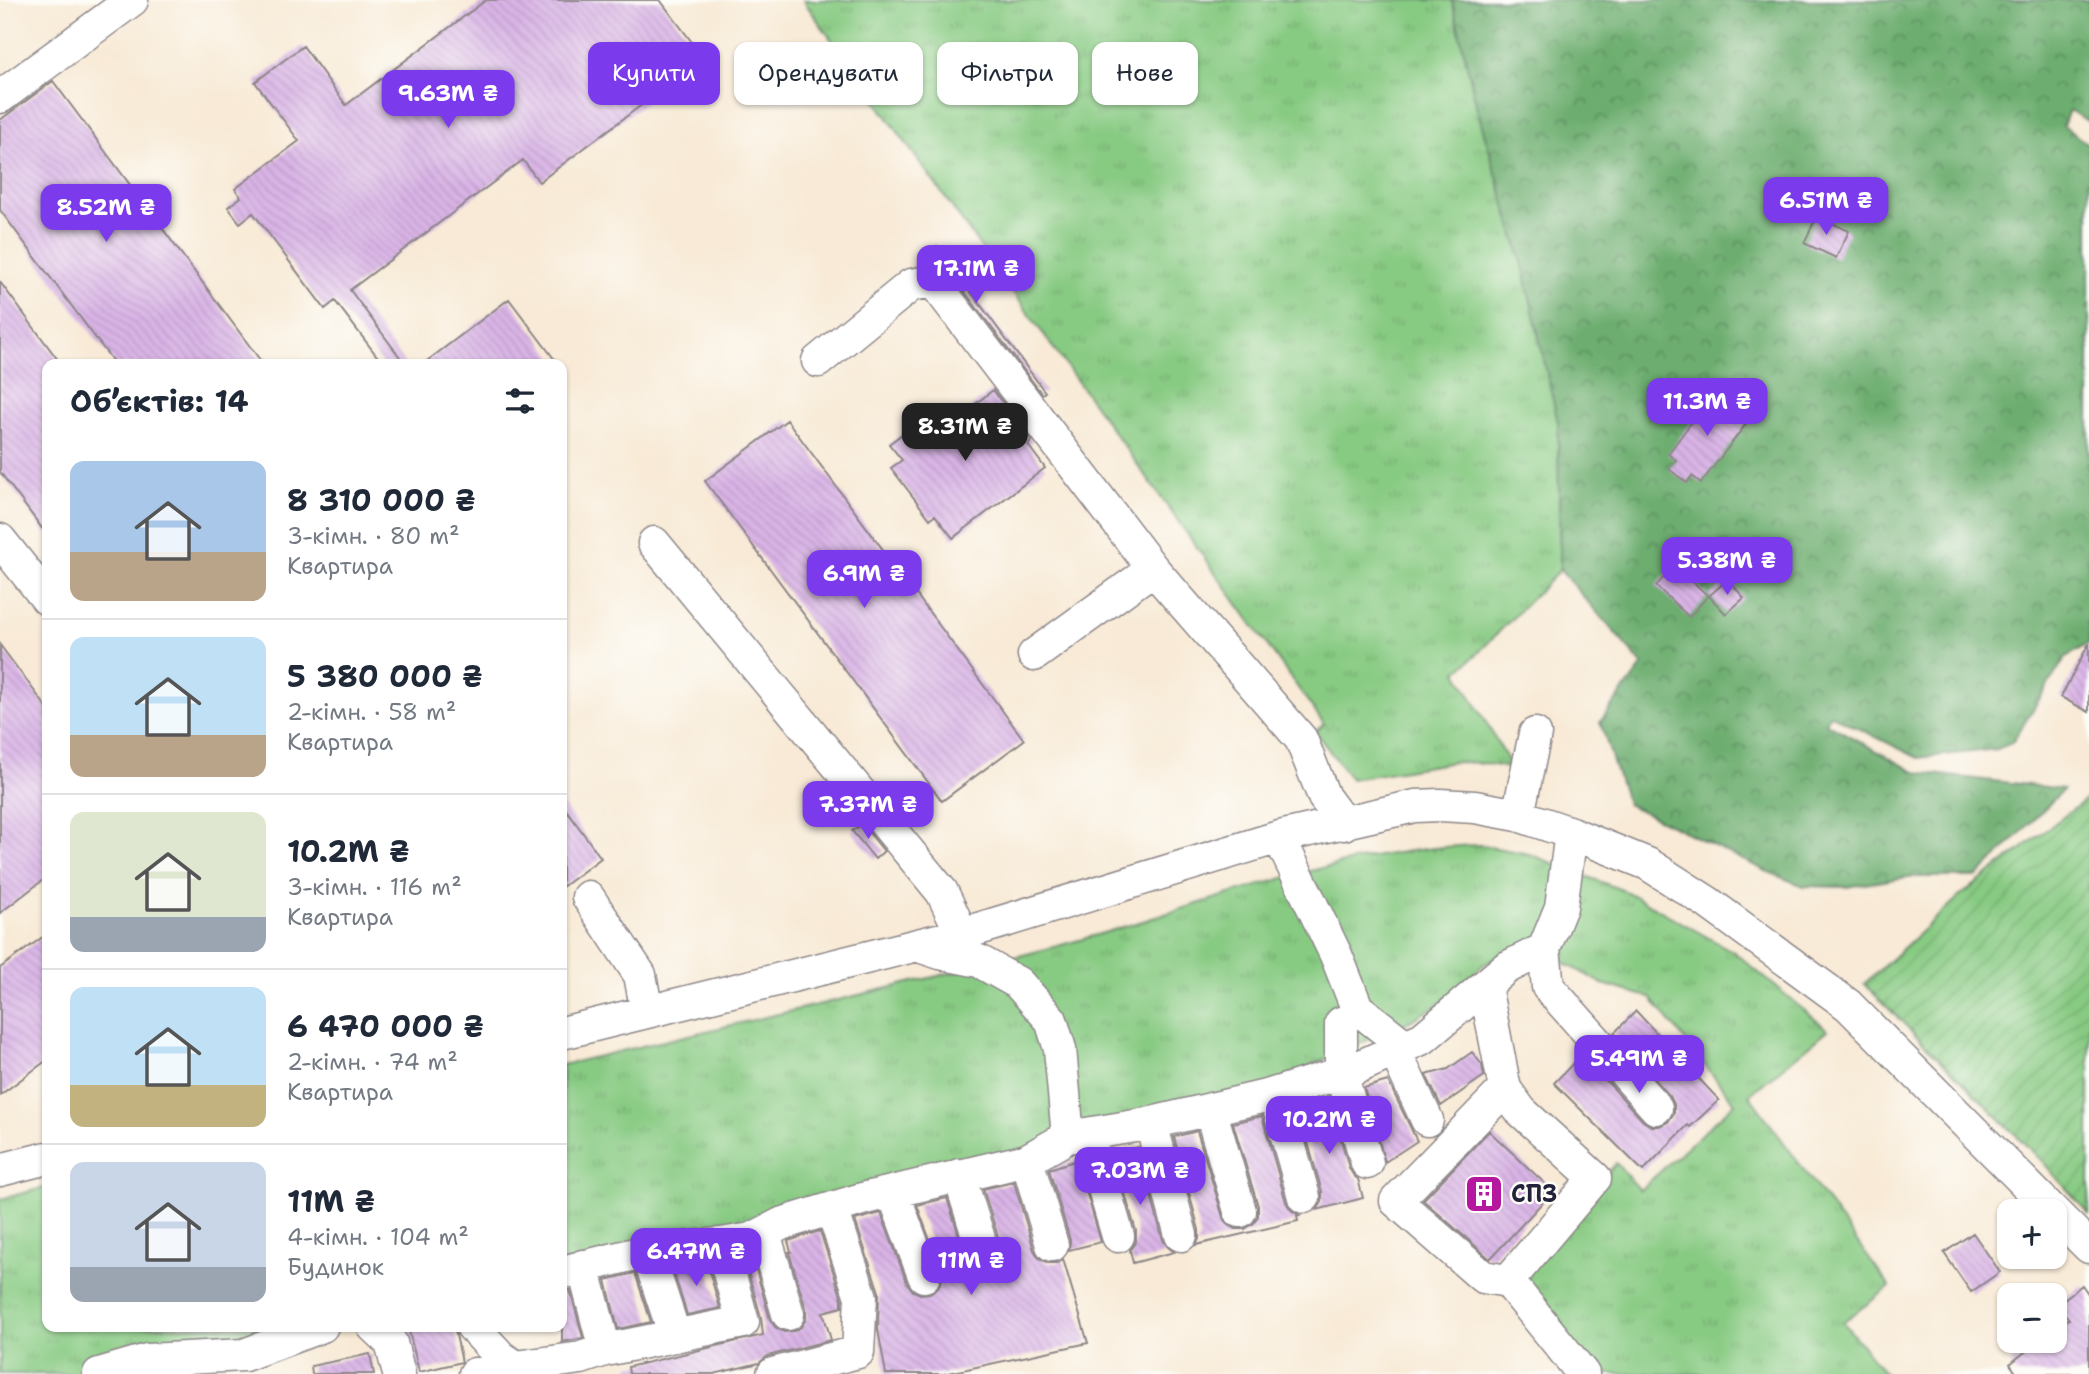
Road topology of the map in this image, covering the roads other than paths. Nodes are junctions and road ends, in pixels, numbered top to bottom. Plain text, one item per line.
1 (132, 0) edge
2 (0, 97) edge
3 (818, 361) dead end
4 (0, 540) edge
5 (654, 543) dead end
6 (1153, 569) junction
7 (42, 594) edge
8 (1034, 655) dead end
9 (1535, 734) dead end
10 (1518, 815) junction
11 (1344, 824) junction
12 (1571, 833) junction
13 (1279, 837) junction
14 (589, 897) dead end
15 (962, 934) junction
16 (918, 945) junction
17 (1544, 949) junction
18 (1485, 986) junction
19 (647, 1012) junction
20 (1341, 1023) dead end
21 (567, 1032) edge
22 (1400, 1048) junction
23 (1341, 1073) junction
24 (1505, 1089) junction
25 (1275, 1094) junction
26 (1656, 1108) dead end
27 (1210, 1109) junction
28 (1427, 1121) dead end
29 (1151, 1123) junction
30 (1078, 1135) junction
31 (42, 1159) edge
32 (1027, 1160) junction
33 (1367, 1163) dead end
34 (0, 1170) edge
35 (959, 1175) junction
36 (893, 1192) junction
37 (1304, 1197) dead end
38 (2041, 1199) edge
39 (832, 1209) junction
40 (1240, 1211) dead end
41 (2067, 1225) edge
42 (764, 1233) junction
43 (1181, 1235) dead end
44 (1118, 1236) dead end
45 (721, 1244) junction
46 (1052, 1245) dead end
47 (2089, 1247) edge
48 (647, 1251) junction
49 (986, 1261) dead end
50 (573, 1269) edge
51 (924, 1276) dead end
52 (1508, 1282) junction
53 (788, 1314) dead end
54 (306, 1332) edge
55 (379, 1332) edge
56 (478, 1332) edge
57 (675, 1336) junction
58 (601, 1362) edge
59 (516, 1367) junction
60 (99, 1374) edge
61 (399, 1374) edge
62 (475, 1374) edge
63 (773, 1374) edge
64 (1583, 1374) edge

1 - 2 street
3 - 6 street
4 - 7 street
5 - 15 street
6 - 8 street
6 - 11 street
9 - 10 street
10 - 11 street
10 - 12 street
11 - 13 street
12 - 17 street
12 - 38 street
13 - 15 street
13 - 22 street
14 - 19 street
15 - 16 street
16 - 19 street
16 - 30 street
17 - 18 street
17 - 26 street
18 - 22 street
18 - 24 street
19 - 21 street
20 - 23 street
22 - 23 street
22 - 28 street
23 - 25 street
23 - 33 street
24 - 52 street
24 - 52 street
25 - 27 street
25 - 37 street
27 - 29 street
27 - 40 street
29 - 30 street
29 - 43 street
30 - 32 street
30 - 44 street
31 - 34 street
32 - 35 street
32 - 46 street
35 - 36 street
35 - 49 street
36 - 39 street
36 - 51 street
39 - 42 street
39 - 63 street
41 - 47 street
42 - 45 street
42 - 53 street
45 - 48 street
45 - 57 street
48 - 50 street
48 - 57 street
50 - 58 street
52 - 64 street
54 - 60 street
55 - 61 street
56 - 59 street
57 - 58 street
58 - 59 street
59 - 62 street

